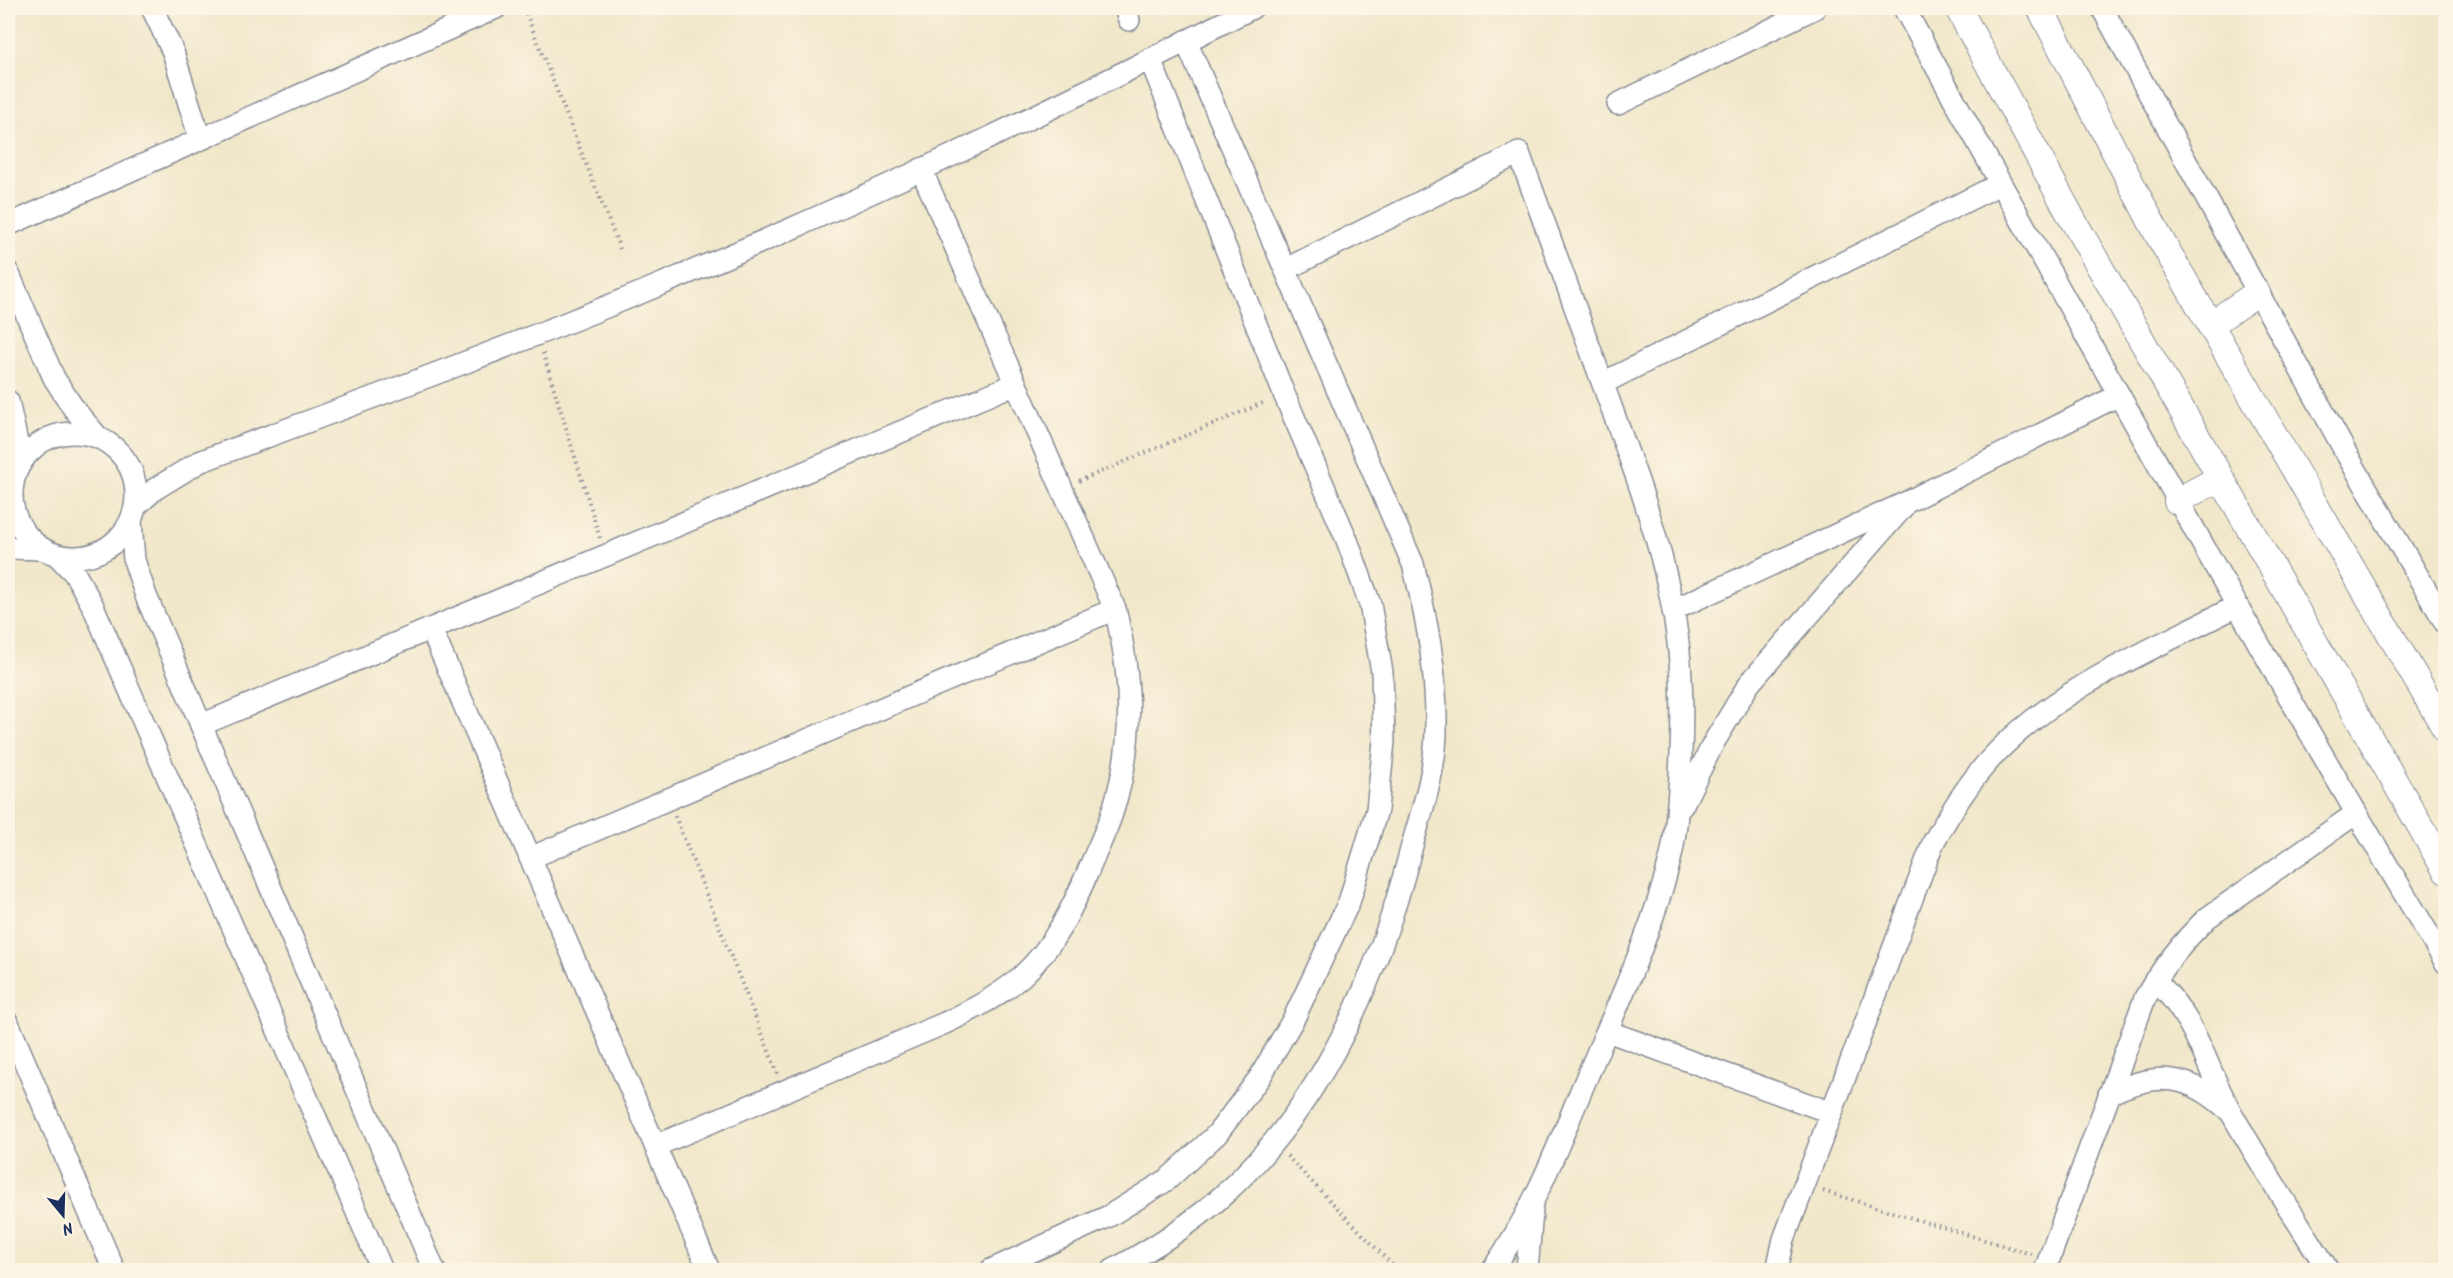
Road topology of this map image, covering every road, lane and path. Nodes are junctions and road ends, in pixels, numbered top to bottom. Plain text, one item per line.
1 (152, 8) edge
2 (496, 8) edge
3 (524, 8) edge
4 (1252, 8) edge
5 (1815, 8) edge
6 (1904, 8) edge
7 (1958, 8) edge
8 (2040, 8) edge
9 (2102, 8) edge
10 (1186, 41) junction
11 (1150, 59) junction
12 (1618, 104) dead end
13 (200, 139) junction
14 (921, 169) junction
15 (2000, 184) junction
16 (8, 225) edge
17 (620, 249) dead end
18 (1286, 269) junction
19 (8, 272) edge
20 (2258, 293) junction
21 (2210, 325) junction
22 (537, 334) junction
23 (1603, 383) junction
24 (1015, 384) junction
25 (1284, 394) junction
26 (2119, 395) junction
27 (8, 401) edge
28 (98, 436) junction
29 (21, 460) junction
30 (2220, 478) junction
31 (1062, 488) junction
32 (9, 493) edge
33 (2177, 501) junction
34 (1907, 502) junction
35 (134, 514) junction
36 (8, 548) edge
37 (51, 552) junction
38 (605, 556) junction
39 (2237, 606) junction
40 (1115, 609) junction
41 (1673, 610) junction
42 (2445, 624) edge
43 (431, 629) junction
44 (201, 726) junction
45 (2445, 730) edge
46 (669, 799) junction
47 (2355, 814) junction
48 (1678, 815) junction
49 (530, 858) junction
50 (2445, 871) edge
51 (2445, 963) edge
52 (2155, 980) junction
53 (8, 1023) edge
54 (1607, 1031) junction
55 (784, 1091) junction
56 (2109, 1094) junction
57 (1832, 1113) junction
58 (2231, 1113) junction
59 (1274, 1142) junction
60 (655, 1146) junction
61 (1805, 1186) junction
62 (1533, 1204) junction
63 (2047, 1265) edge
64 (114, 1270) edge
65 (380, 1270) edge
66 (434, 1270) edge
67 (709, 1270) edge
68 (991, 1270) edge
69 (1113, 1270) edge
70 (1397, 1270) edge
71 (1492, 1270) edge
72 (1527, 1270) edge
73 (1777, 1270) edge
74 (2328, 1270) edge

1 - 13 street
2 - 13 street
3 - 17 path
4 - 10 street
5 - 12 street
6 - 15 street
7 - 30 main road
8 - 21 main road
9 - 20 street
10 - 11 street
10 - 18 street
11 - 14 street
11 - 25 street
13 - 16 street
14 - 22 street
14 - 24 street
15 - 23 street
15 - 26 street
18 - 23 street
18 - 59 street
19 - 28 street
20 - 21 main road
20 - 42 street
21 - 45 main road
22 - 35 street
22 - 38 path
23 - 41 street
24 - 31 street
24 - 38 street
25 - 31 path
25 - 68 street
26 - 33 street
26 - 34 street
27 - 29 street
28 - 29 street
28 - 35 street
29 - 32 street
30 - 33 main road
30 - 50 main road
31 - 40 street
32 - 37 street
33 - 39 street
34 - 41 street
34 - 48 street
35 - 37 street
35 - 44 street
36 - 37 street
37 - 65 street
38 - 43 street
39 - 47 street
39 - 57 street
40 - 46 street
40 - 55 street
41 - 48 street
43 - 44 street
43 - 49 street
44 - 66 street
46 - 49 street
46 - 55 path
47 - 51 street
47 - 52 street
48 - 54 street
49 - 60 street
52 - 56 street
52 - 58 street
53 - 64 street
54 - 57 street
54 - 62 street
55 - 60 street
56 - 58 street
56 - 63 street
57 - 61 street
58 - 74 street
59 - 69 street
59 - 70 path
60 - 67 street
61 - 63 path
61 - 73 street
62 - 71 street
62 - 72 street

